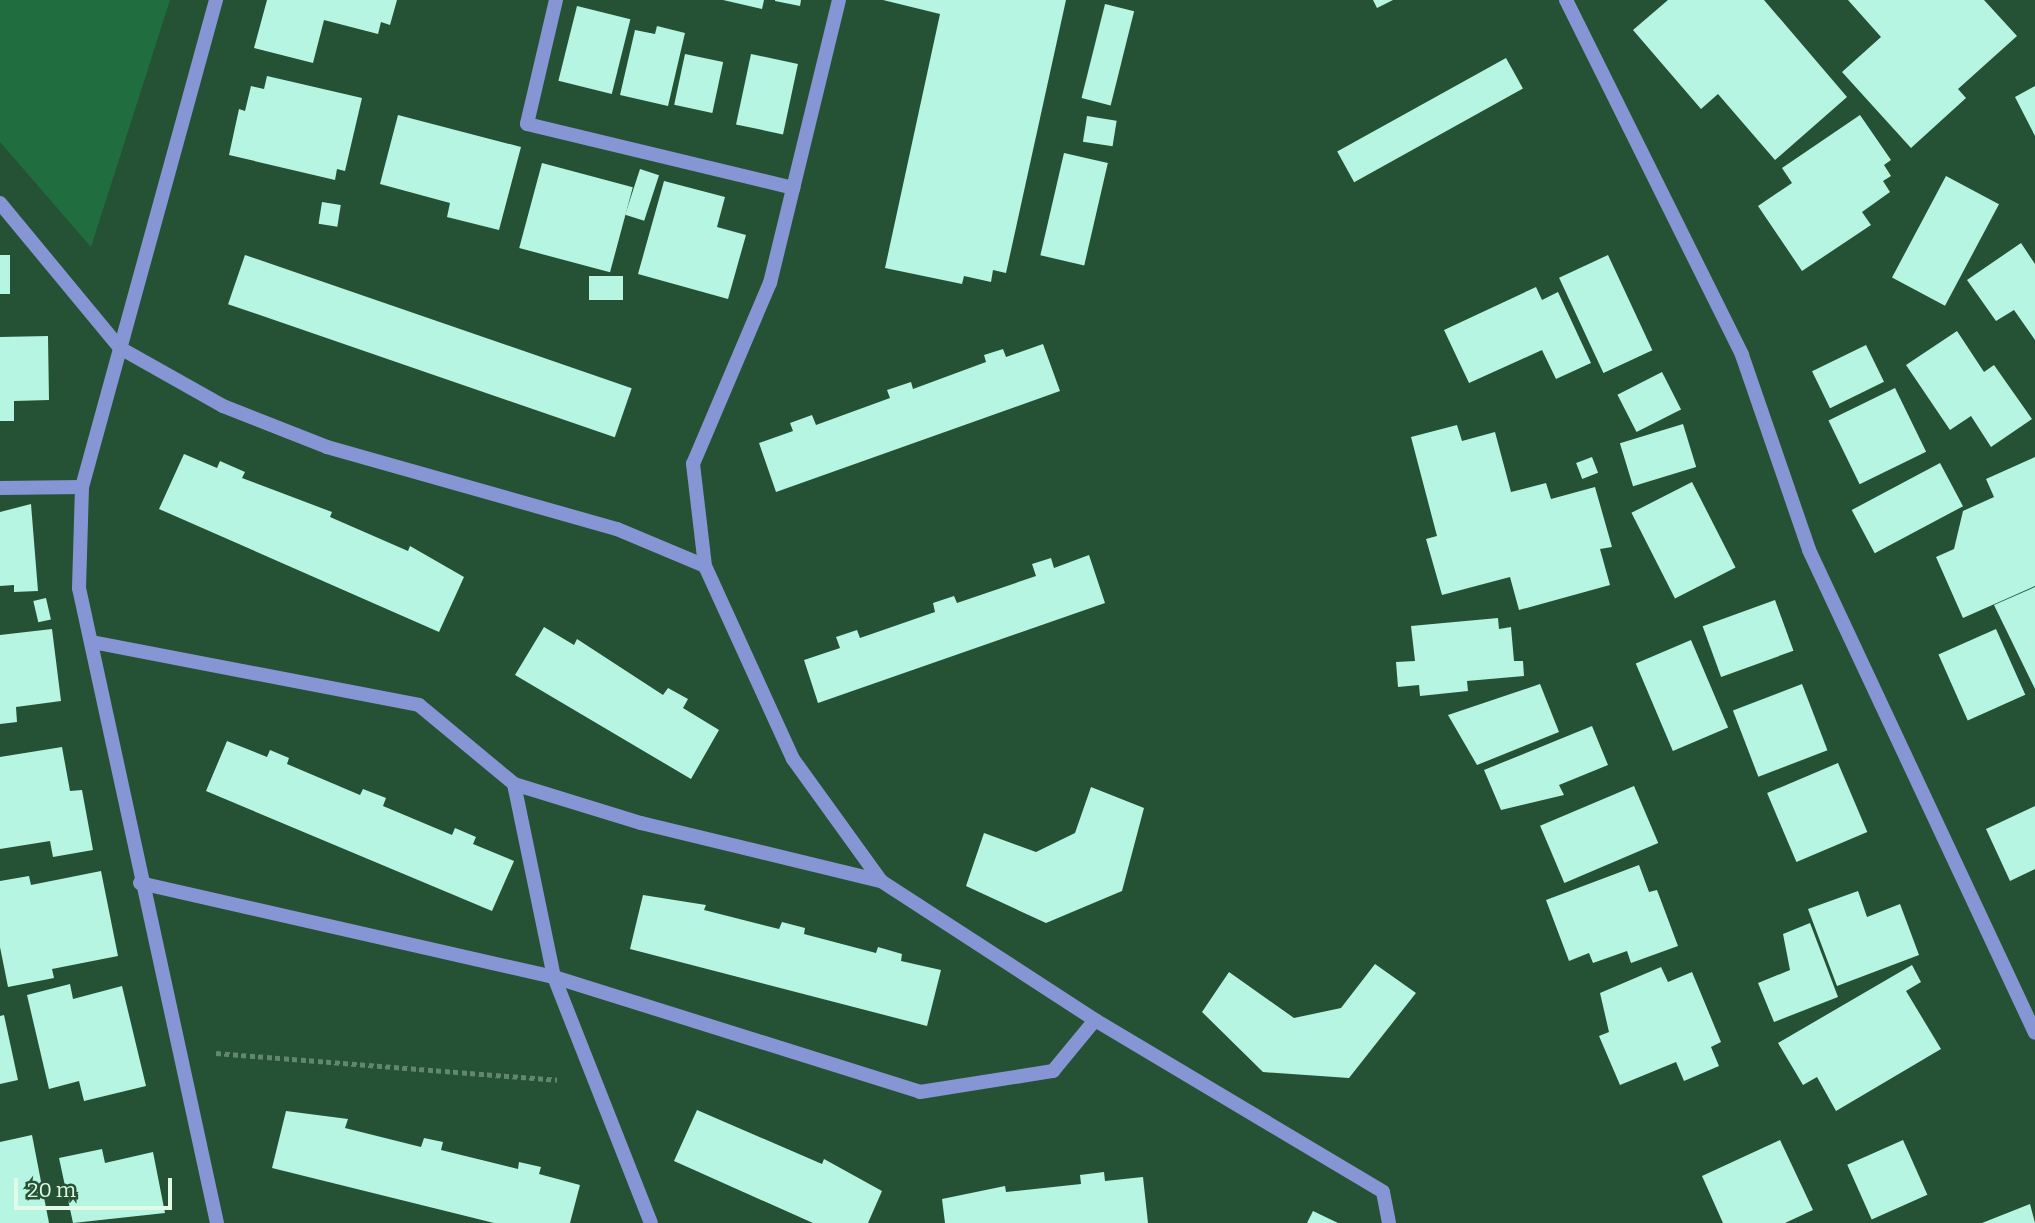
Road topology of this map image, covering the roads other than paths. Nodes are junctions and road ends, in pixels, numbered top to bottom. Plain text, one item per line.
1 (216, 0) edge
2 (556, 0) edge
3 (839, 0) edge
4 (1566, 0) edge
5 (793, 188) junction
6 (0, 203) edge
7 (120, 348) junction
8 (82, 487) junction
9 (0, 488) edge
10 (705, 566) junction
11 (92, 642) junction
12 (513, 785) junction
13 (881, 881) junction
14 (140, 883) junction
15 (554, 976) junction
16 (1095, 1020) junction
17 (2035, 1033) edge
18 (217, 1223) edge
19 (651, 1223) edge
20 (1389, 1223) edge

1 - 7 street
2 - 5 street
3 - 5 street
4 - 17 street
5 - 10 street
6 - 7 street
7 - 8 street
7 - 10 street
8 - 9 street
8 - 11 street
10 - 13 street
11 - 12 street
11 - 14 street
12 - 13 street
12 - 15 street
13 - 16 street
14 - 15 street
14 - 18 street
15 - 16 street
15 - 19 street
16 - 20 street

